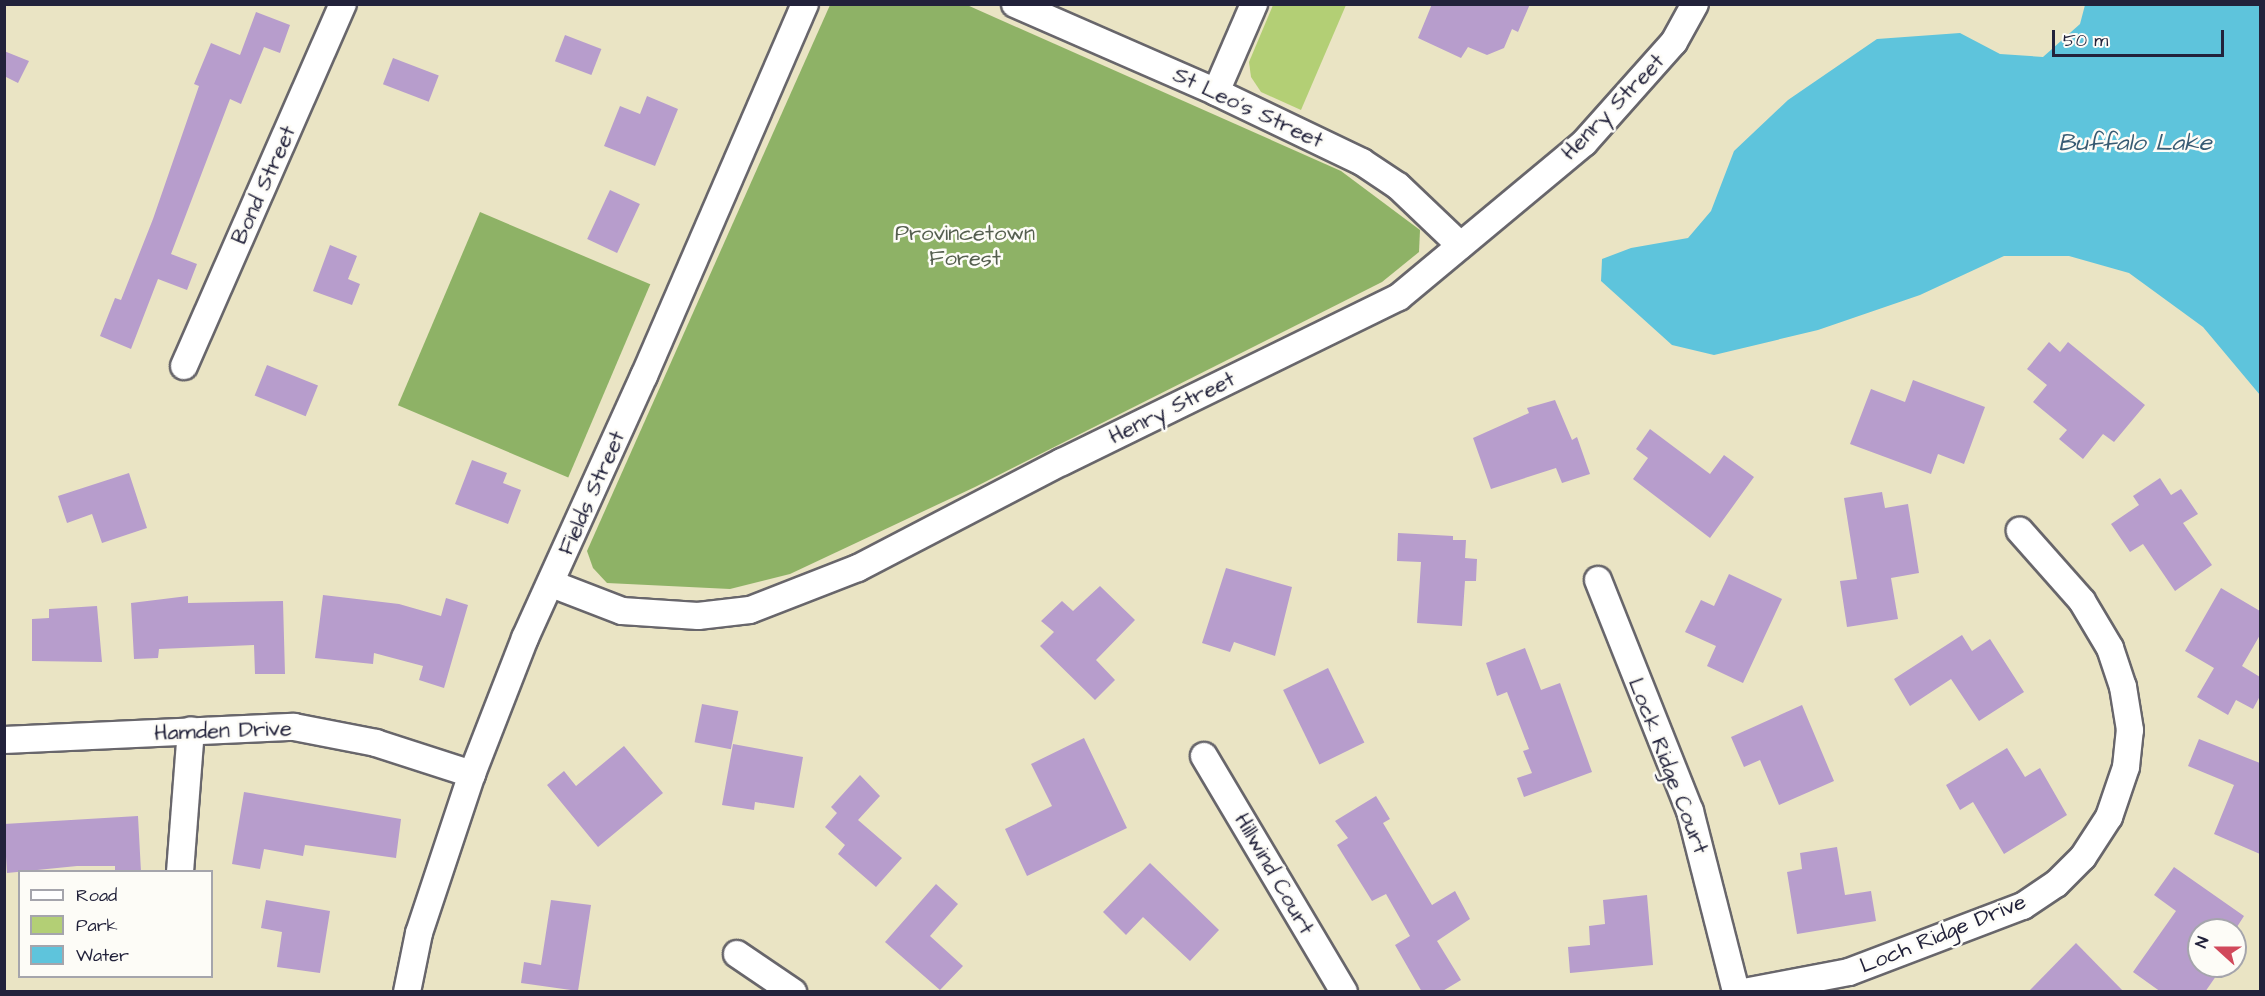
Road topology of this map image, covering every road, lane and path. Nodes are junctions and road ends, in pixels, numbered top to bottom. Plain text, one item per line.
1 (343, 4) edge
2 (805, 4) edge
3 (1015, 4) edge
4 (1254, 4) edge
5 (1695, 4) edge
6 (1216, 92) junction
7 (1460, 245) junction
8 (184, 366) dead end
9 (2020, 531) dead end
10 (1598, 580) dead end
11 (552, 584) junction
12 (192, 730) junction
13 (4, 740) edge
14 (1204, 756) dead end
15 (472, 774) junction
16 (180, 870) edge
17 (736, 954) dead end
18 (407, 992) edge
19 (793, 992) edge
20 (1344, 992) edge
21 (1736, 992) edge
22 (1744, 992) edge

1 - 8 street, Bond Street
2 - 11 street, Fields Street
3 - 6 street, St Leo's Street
4 - 6 street
5 - 7 street, Henry Street
6 - 7 street, St Leo's Street
7 - 11 street, Henry Street
9 - 22 street, Loch Ridge Drive
10 - 21 street, Lock Ridge Court
11 - 15 street, Fields Street
12 - 13 street, Hamden Drive
12 - 15 street, Hamden Drive
12 - 16 street
14 - 20 street, Hillwind Court
15 - 18 street, Fields Street
17 - 19 street

